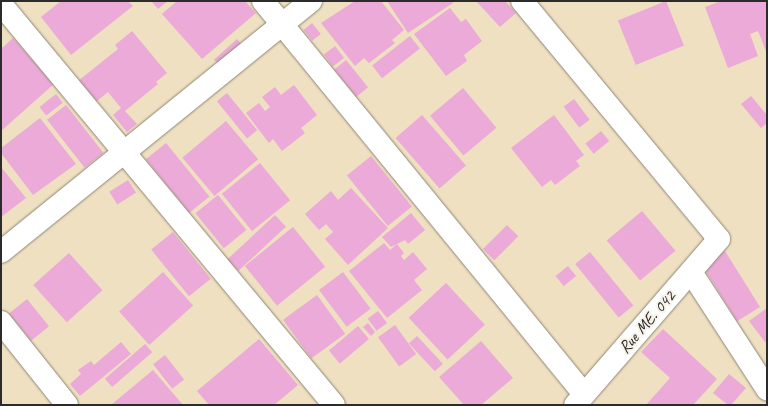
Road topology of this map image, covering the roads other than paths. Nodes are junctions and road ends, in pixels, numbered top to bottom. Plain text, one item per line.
1 (263, 1) edge
2 (311, 1) edge
3 (522, 1) edge
4 (1, 4) edge
5 (282, 25) junction
6 (124, 154) junction
7 (1, 252) edge
8 (691, 272) junction
9 (1, 322) edge
10 (767, 389) edge
11 (580, 399) edge
12 (67, 405) edge
13 (334, 405) edge

1 - 5 street
2 - 5 street
3 - 8 street, Rue ME. 042
4 - 6 street
5 - 6 street
5 - 11 street
6 - 7 street
6 - 13 street
8 - 10 street
8 - 11 street, Rue ME. 042
9 - 12 street

